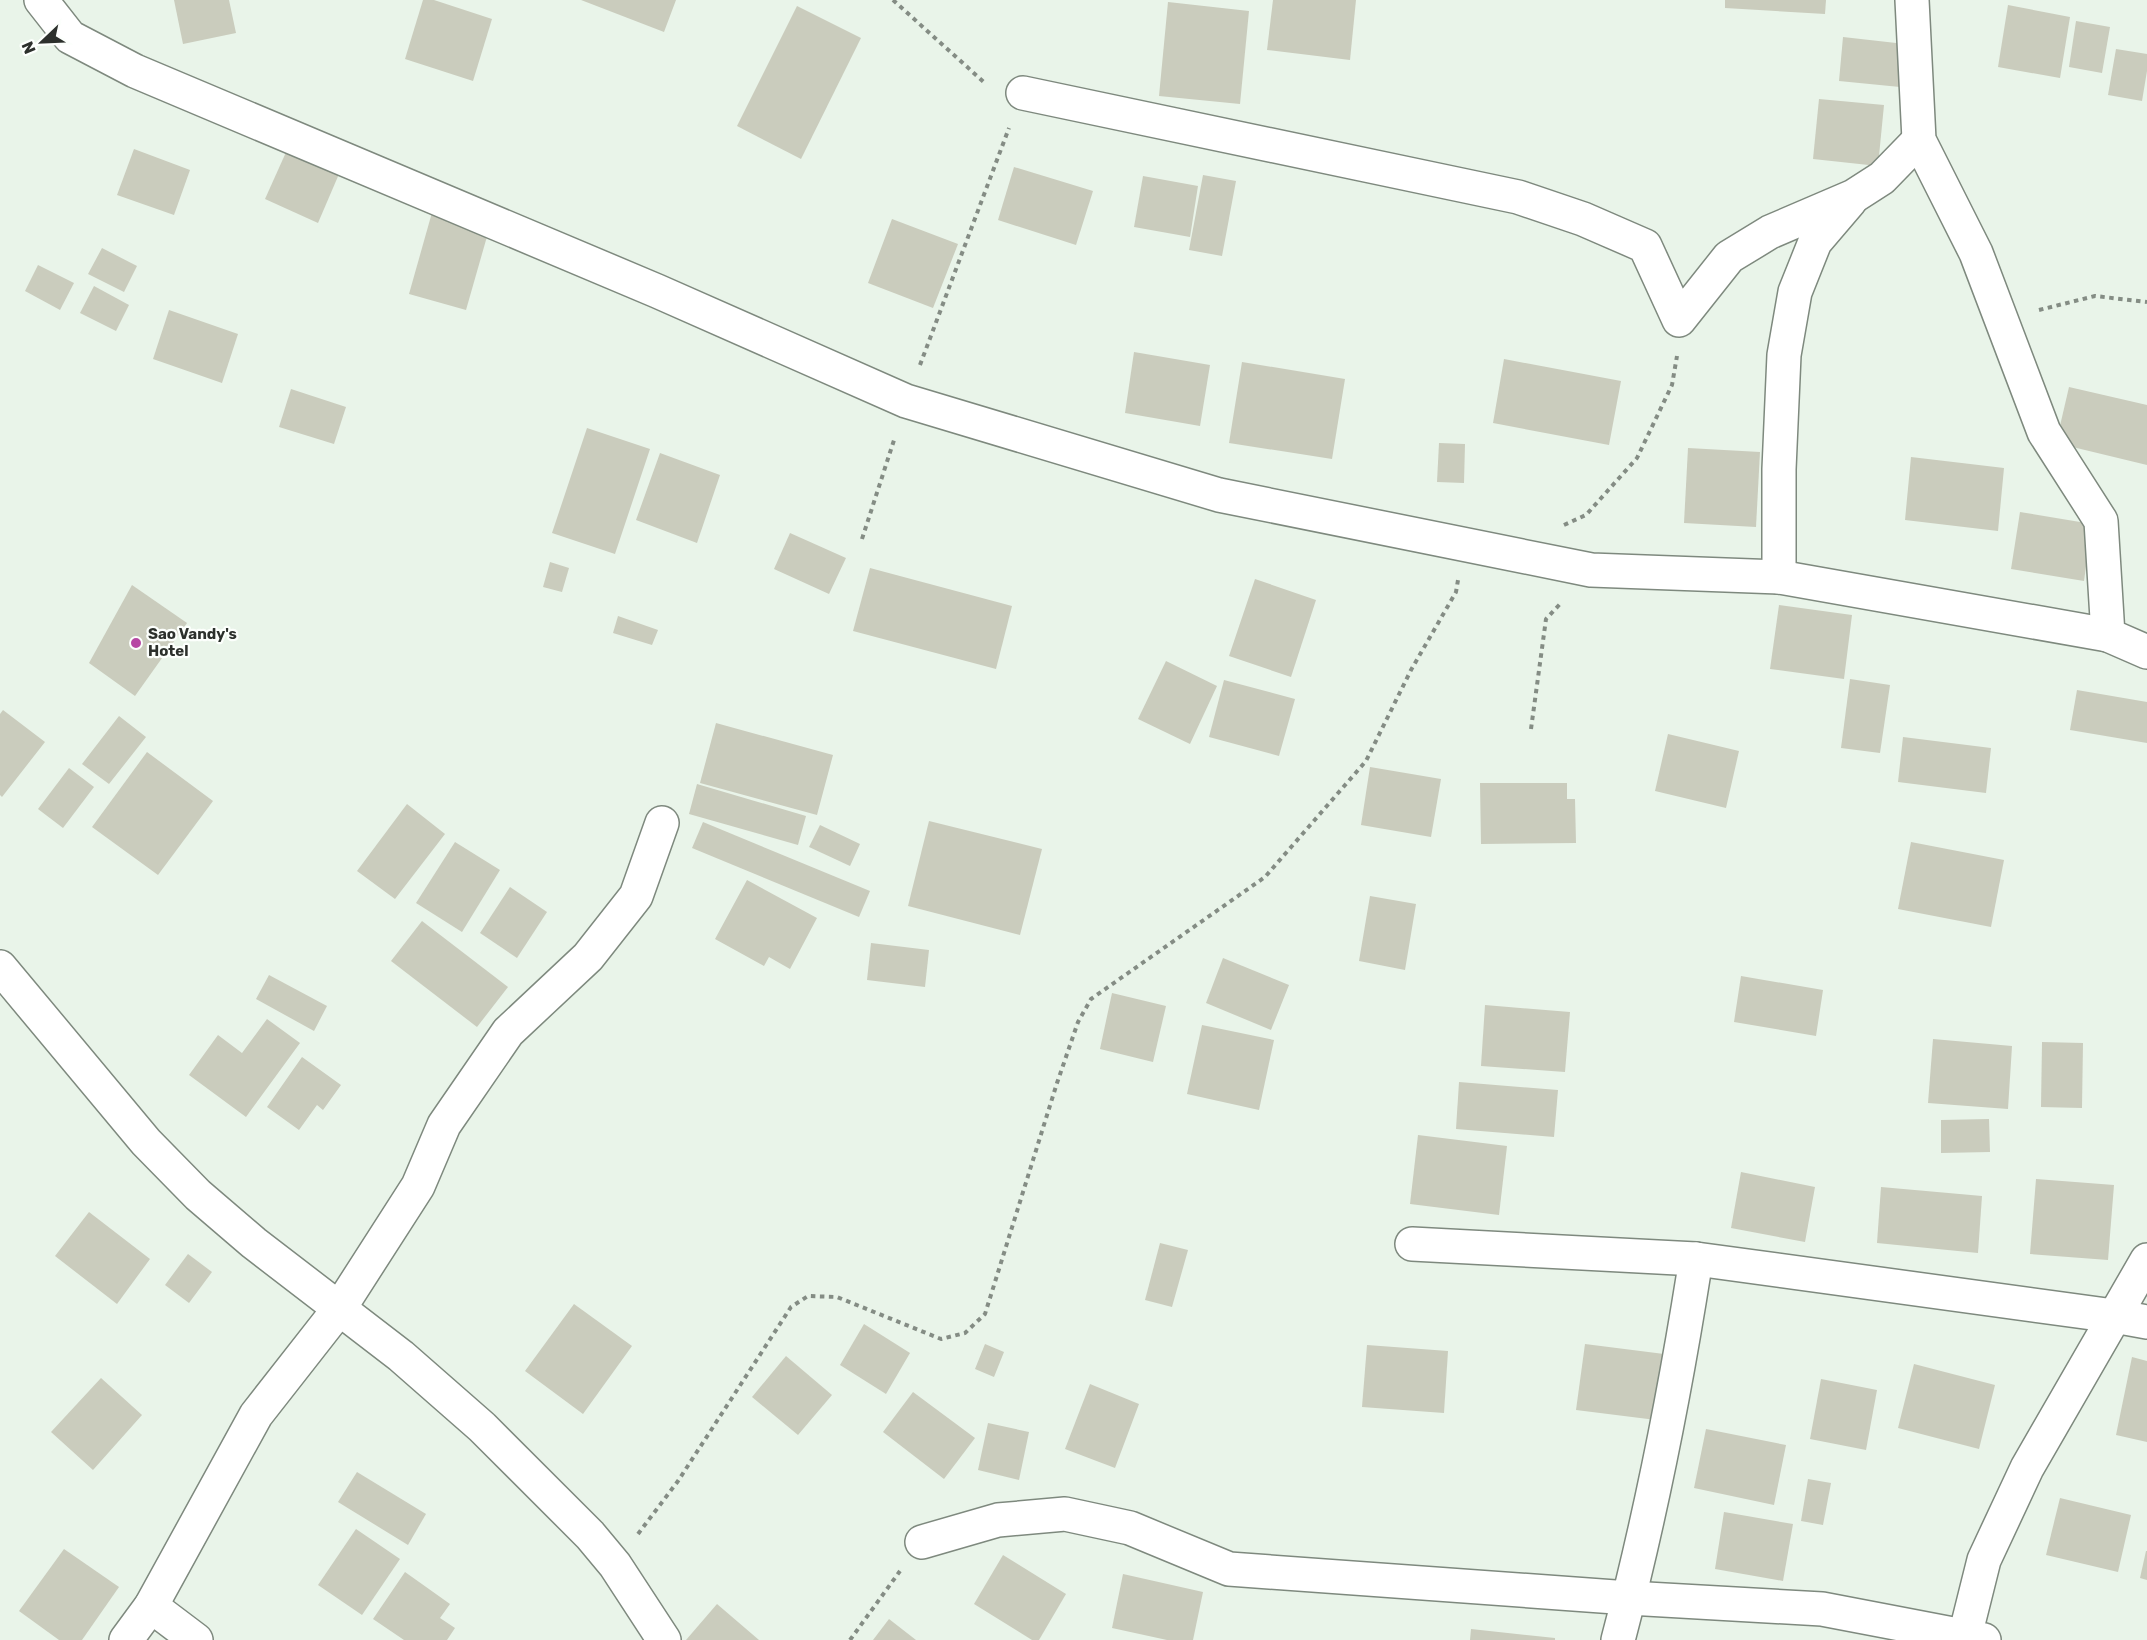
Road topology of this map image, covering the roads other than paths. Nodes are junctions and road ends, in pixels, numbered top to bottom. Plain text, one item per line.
1 (41, 0) edge
2 (1912, 0) edge
3 (1017, 108) road end
4 (1919, 140) junction
5 (1854, 196) junction
6 (1779, 577) junction
7 (2108, 636) junction
8 (2147, 652) edge
9 (662, 823) dead end
10 (0, 967) edge
11 (1412, 1244) dead end
12 (1696, 1259) junction
13 (2147, 1260) edge
14 (339, 1309) junction
15 (2114, 1316) junction
16 (2147, 1322) edge
17 (922, 1542) road end
18 (1629, 1598) junction
19 (150, 1606) junction
20 (1971, 1638) edge
21 (126, 1640) edge
22 (196, 1640) edge
23 (664, 1640) edge
24 (1618, 1640) edge

1 - 6 street
2 - 4 street
3 - 5 street
4 - 5 street
4 - 7 street
5 - 6 street
6 - 7 street
7 - 8 street
9 - 14 street
10 - 14 street
11 - 12 street
12 - 15 street
12 - 18 street
13 - 15 street
14 - 19 street
14 - 23 street
15 - 16 street
15 - 20 street
17 - 18 street
18 - 20 street
18 - 24 street
19 - 21 street
19 - 22 street

